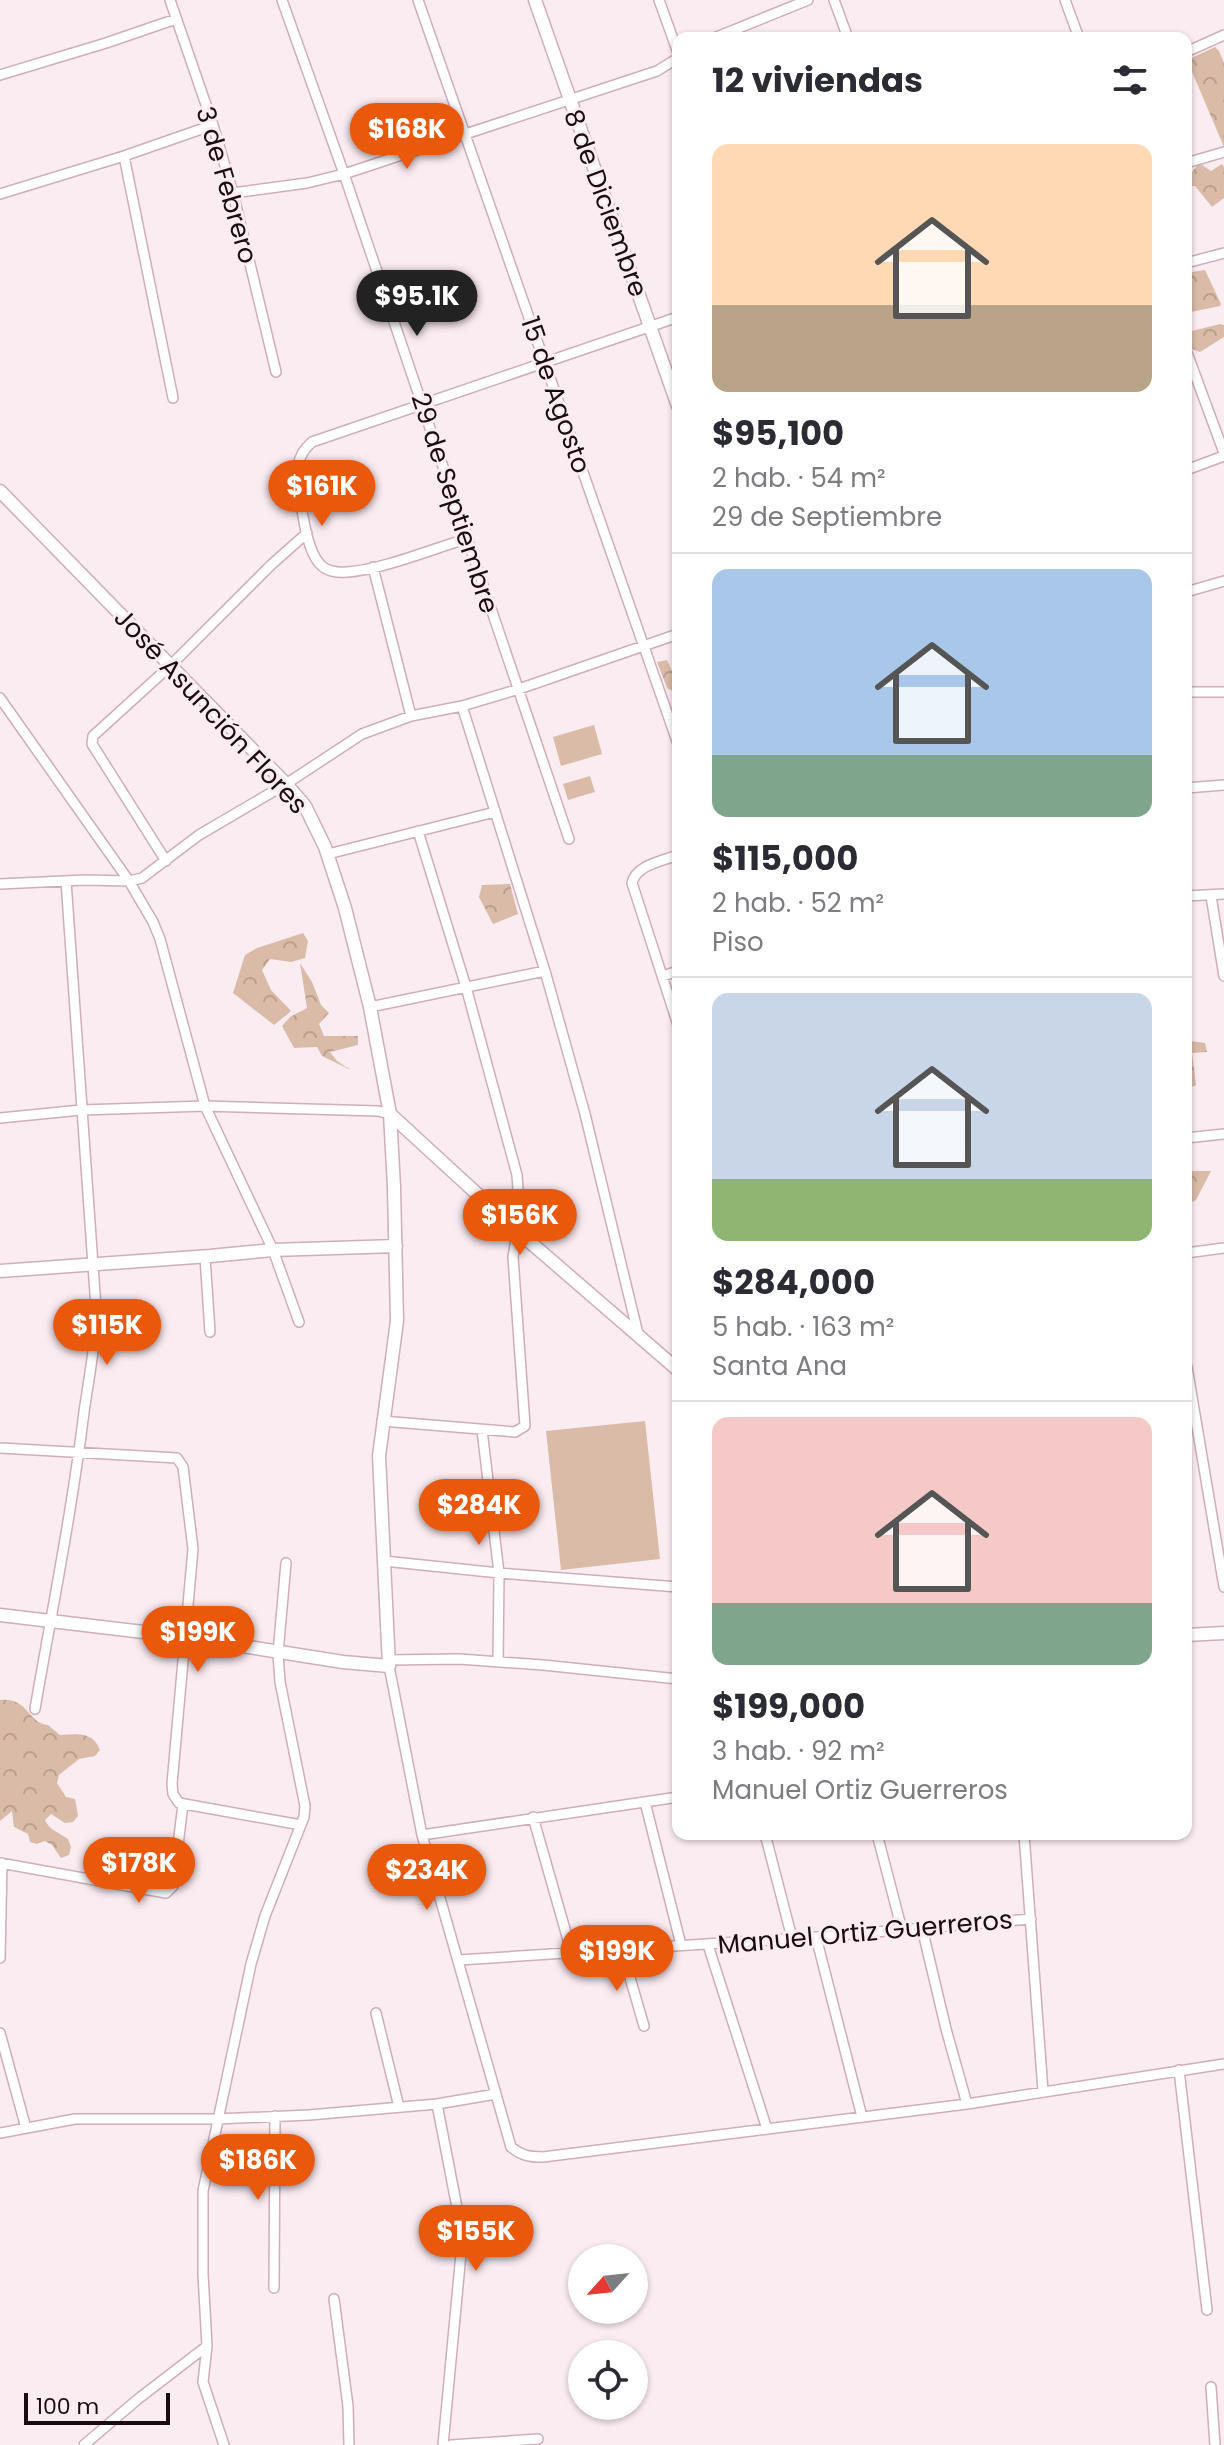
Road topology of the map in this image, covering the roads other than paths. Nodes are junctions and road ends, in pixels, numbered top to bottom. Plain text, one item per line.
1 (170, 0) edge
2 (282, 0) edge
3 (418, 0) edge
4 (535, 0) edge
5 (659, 0) edge
6 (808, 0) edge
7 (834, 0) edge
8 (1065, 0) edge
9 (176, 19) junction
10 (729, 32) edge
11 (846, 32) edge
12 (1077, 32) edge
13 (1224, 35) edge
14 (672, 38) edge
15 (1192, 49) edge
16 (672, 60) edge
17 (0, 75) edge
18 (569, 99) junction
19 (213, 125) junction
20 (464, 135) junction
21 (1224, 152) edge
22 (124, 156) junction
23 (1192, 161) edge
24 (344, 174) junction
25 (233, 193) junction
26 (0, 194) edge
27 (1224, 253) edge
28 (1192, 261) edge
29 (672, 319) edge
30 (650, 327) junction
31 (545, 364) junction
32 (1192, 368) edge
33 (276, 372) dead end
34 (672, 389) edge
35 (173, 398) dead end
36 (422, 404) junction
37 (1224, 454) edge
38 (1192, 467) edge
39 (0, 491) edge
40 (307, 533) junction
41 (466, 539) junction
42 (373, 567) junction
43 (1224, 581) edge
44 (1192, 590) edge
45 (672, 636) edge
46 (644, 646) junction
47 (170, 666) junction
48 (519, 689) junction
49 (1192, 692) edge
50 (1224, 692) edge
51 (0, 698) edge
52 (462, 706) junction
53 (411, 716) junction
54 (672, 727) edge
55 (286, 784) junction
56 (1224, 785) edge
57 (1192, 788) edge
58 (495, 812) junction
59 (418, 831) junction
60 (569, 839) dead end
61 (328, 854) junction
62 (672, 857) edge
63 (166, 861) junction
64 (66, 881) junction
65 (129, 881) junction
66 (0, 884) edge
67 (1224, 894) edge
68 (1192, 896) edge
69 (1211, 896) junction
70 (545, 971) junction
71 (672, 973) edge
72 (663, 976) junction
73 (1224, 976) edge
74 (466, 987) junction
75 (672, 1005) edge
76 (370, 1007) junction
77 (205, 1106) junction
78 (81, 1110) junction
79 (390, 1114) junction
80 (0, 1118) edge
81 (1224, 1134) edge
82 (1192, 1137) edge
83 (519, 1232) junction
84 (396, 1246) junction
85 (1224, 1248) edge
86 (273, 1250) junction
87 (1192, 1252) edge
88 (205, 1257) junction
89 (92, 1265) junction
90 (0, 1271) edge
91 (299, 1322) dead end
92 (210, 1332) dead end
93 (639, 1338) junction
94 (672, 1365) edge
95 (1192, 1397) edge
96 (382, 1421) junction
97 (482, 1430) junction
98 (0, 1448) edge
99 (79, 1453) junction
100 (384, 1561) junction
101 (286, 1563) dead end
102 (499, 1573) junction
103 (672, 1587) edge
104 (1224, 1587) edge
105 (0, 1615) edge
106 (50, 1621) junction
107 (1224, 1633) edge
108 (1192, 1635) edge
109 (185, 1637) junction
110 (278, 1653) junction
111 (498, 1662) junction
112 (389, 1663) junction
113 (672, 1678) edge
114 (35, 1709) dead end
115 (672, 1798) edge
116 (645, 1802) junction
117 (183, 1804) junction
118 (533, 1817) junction
119 (301, 1825) junction
120 (422, 1835) junction
121 (767, 1840) edge
122 (879, 1840) edge
123 (1024, 1840) edge
124 (1, 1863) edge
125 (1031, 1919) junction
126 (922, 1928) junction
127 (902, 1930) junction
128 (816, 1937) junction
129 (792, 1938) junction
130 (681, 1945) junction
131 (708, 1945) junction
132 (622, 1950) junction
133 (572, 1954) junction
134 (0, 1958) edge
135 (459, 1960) junction
136 (376, 2013) dead end
137 (644, 2026) dead end
138 (0, 2033) edge
139 (1224, 2064) edge
140 (1179, 2070) junction
141 (1043, 2091) junction
142 (496, 2094) junction
143 (437, 2104) junction
144 (967, 2104) junction
145 (399, 2107) junction
146 (275, 2116) junction
147 (862, 2117) junction
148 (217, 2119) junction
149 (26, 2128) junction
150 (767, 2129) junction
151 (0, 2133) edge
152 (274, 2288) dead end
153 (334, 2299) dead end
154 (1207, 2310) dead end
155 (207, 2346) junction
156 (1211, 2387) dead end
157 (538, 2439) dead end
158 (84, 2445) edge
159 (224, 2445) edge
160 (349, 2445) edge
161 (443, 2445) edge
162 (451, 2445) edge
163 (1215, 2445) edge

1 - 9 street, 3 de Febrero
2 - 24 street, 29 de Septiembre
3 - 20 street, 15 de Agosto
4 - 18 street, 8 de Diciembre
5 - 14 street
6 - 10 street
7 - 11 street
8 - 12 street
9 - 17 street
9 - 19 street, 3 de Febrero
13 - 15 street
16 - 18 street
18 - 20 street
18 - 30 street, 8 de Diciembre
19 - 22 street
19 - 25 street, 3 de Febrero
20 - 24 street
20 - 31 street, 15 de Agosto
21 - 23 street
22 - 26 street
22 - 35 street
24 - 25 street
24 - 36 street, 29 de Septiembre
25 - 33 street, 3 de Febrero
27 - 28 street
29 - 30 street
30 - 31 street
30 - 34 street, 8 de Diciembre
31 - 36 street
31 - 46 street, 15 de Agosto
32 - 37 street
36 - 40 street
36 - 41 street, 29 de Septiembre
37 - 38 street
39 - 47 street, José Asunción Flores
40 - 42 street
40 - 47 street
41 - 42 street
41 - 48 street, 29 de Septiembre
42 - 53 street
43 - 44 street
45 - 46 street
46 - 48 street
46 - 54 street, 15 de Agosto
47 - 55 street, José Asunción Flores
47 - 63 street
48 - 52 street
48 - 60 street, 29 de Septiembre
49 - 50 street
51 - 65 street
52 - 53 street
52 - 58 street
53 - 55 street
55 - 61 street, José Asunción Flores
55 - 63 street
56 - 57 street
58 - 59 street
58 - 70 street
59 - 61 street
59 - 74 street
61 - 76 street, José Asunción Flores
62 - 72 street
63 - 65 street
64 - 65 street
64 - 66 street
64 - 78 street
65 - 77 street
67 - 69 street
68 - 69 street
69 - 73 street
70 - 74 street
70 - 93 street
71 - 72 street
72 - 75 street
74 - 76 street
74 - 83 street
76 - 79 street, José Asunción Flores
77 - 78 street
77 - 79 street
77 - 86 street
78 - 80 street
78 - 89 street
79 - 83 street
79 - 84 street, José Asunción Flores
81 - 82 street
83 - 93 street
83 - 97 street
84 - 86 street
84 - 96 street, José Asunción Flores
85 - 87 street
86 - 88 street
86 - 91 street
88 - 89 street
88 - 92 street
89 - 90 street
89 - 99 street
93 - 94 street
95 - 104 street
96 - 97 street
96 - 100 street, José Asunción Flores
97 - 102 street
98 - 99 street
99 - 106 street
99 - 109 street
100 - 102 street
100 - 112 street, José Asunción Flores
101 - 110 street
102 - 103 street
102 - 111 street
105 - 106 street
106 - 109 street
106 - 114 street
107 - 108 street
109 - 110 street
109 - 117 street
110 - 112 street
110 - 119 street
111 - 112 street
111 - 113 street
112 - 120 street, José Asunción Flores
115 - 116 street
116 - 118 street
116 - 130 street
117 - 119 street
117 - 124 street
118 - 120 street
118 - 133 street
119 - 148 street
120 - 135 street, José Asunción Flores
121 - 129 street
122 - 127 street
123 - 125 street
124 - 134 street
125 - 126 street, Manuel Ortiz Guerreros
125 - 141 street
126 - 127 street, Manuel Ortiz Guerreros
126 - 144 street
127 - 128 street, Manuel Ortiz Guerreros
128 - 129 street, Manuel Ortiz Guerreros
128 - 147 street
129 - 131 street, Manuel Ortiz Guerreros
130 - 131 street, Manuel Ortiz Guerreros
130 - 132 street, Manuel Ortiz Guerreros
131 - 150 street
132 - 133 street, Manuel Ortiz Guerreros
132 - 137 street
133 - 135 street, Manuel Ortiz Guerreros
135 - 142 street, José Asunción Flores
136 - 145 street
138 - 149 street
139 - 140 street
140 - 141 street
140 - 154 street
141 - 144 street
142 - 143 street
142 - 150 street, José Asunción Flores
143 - 145 street
143 - 161 street
144 - 147 street
145 - 146 street
146 - 148 street
146 - 152 street
147 - 150 street
148 - 149 street
148 - 155 street
149 - 151 street
153 - 160 street
155 - 158 street
155 - 159 street
156 - 163 street
157 - 162 street

